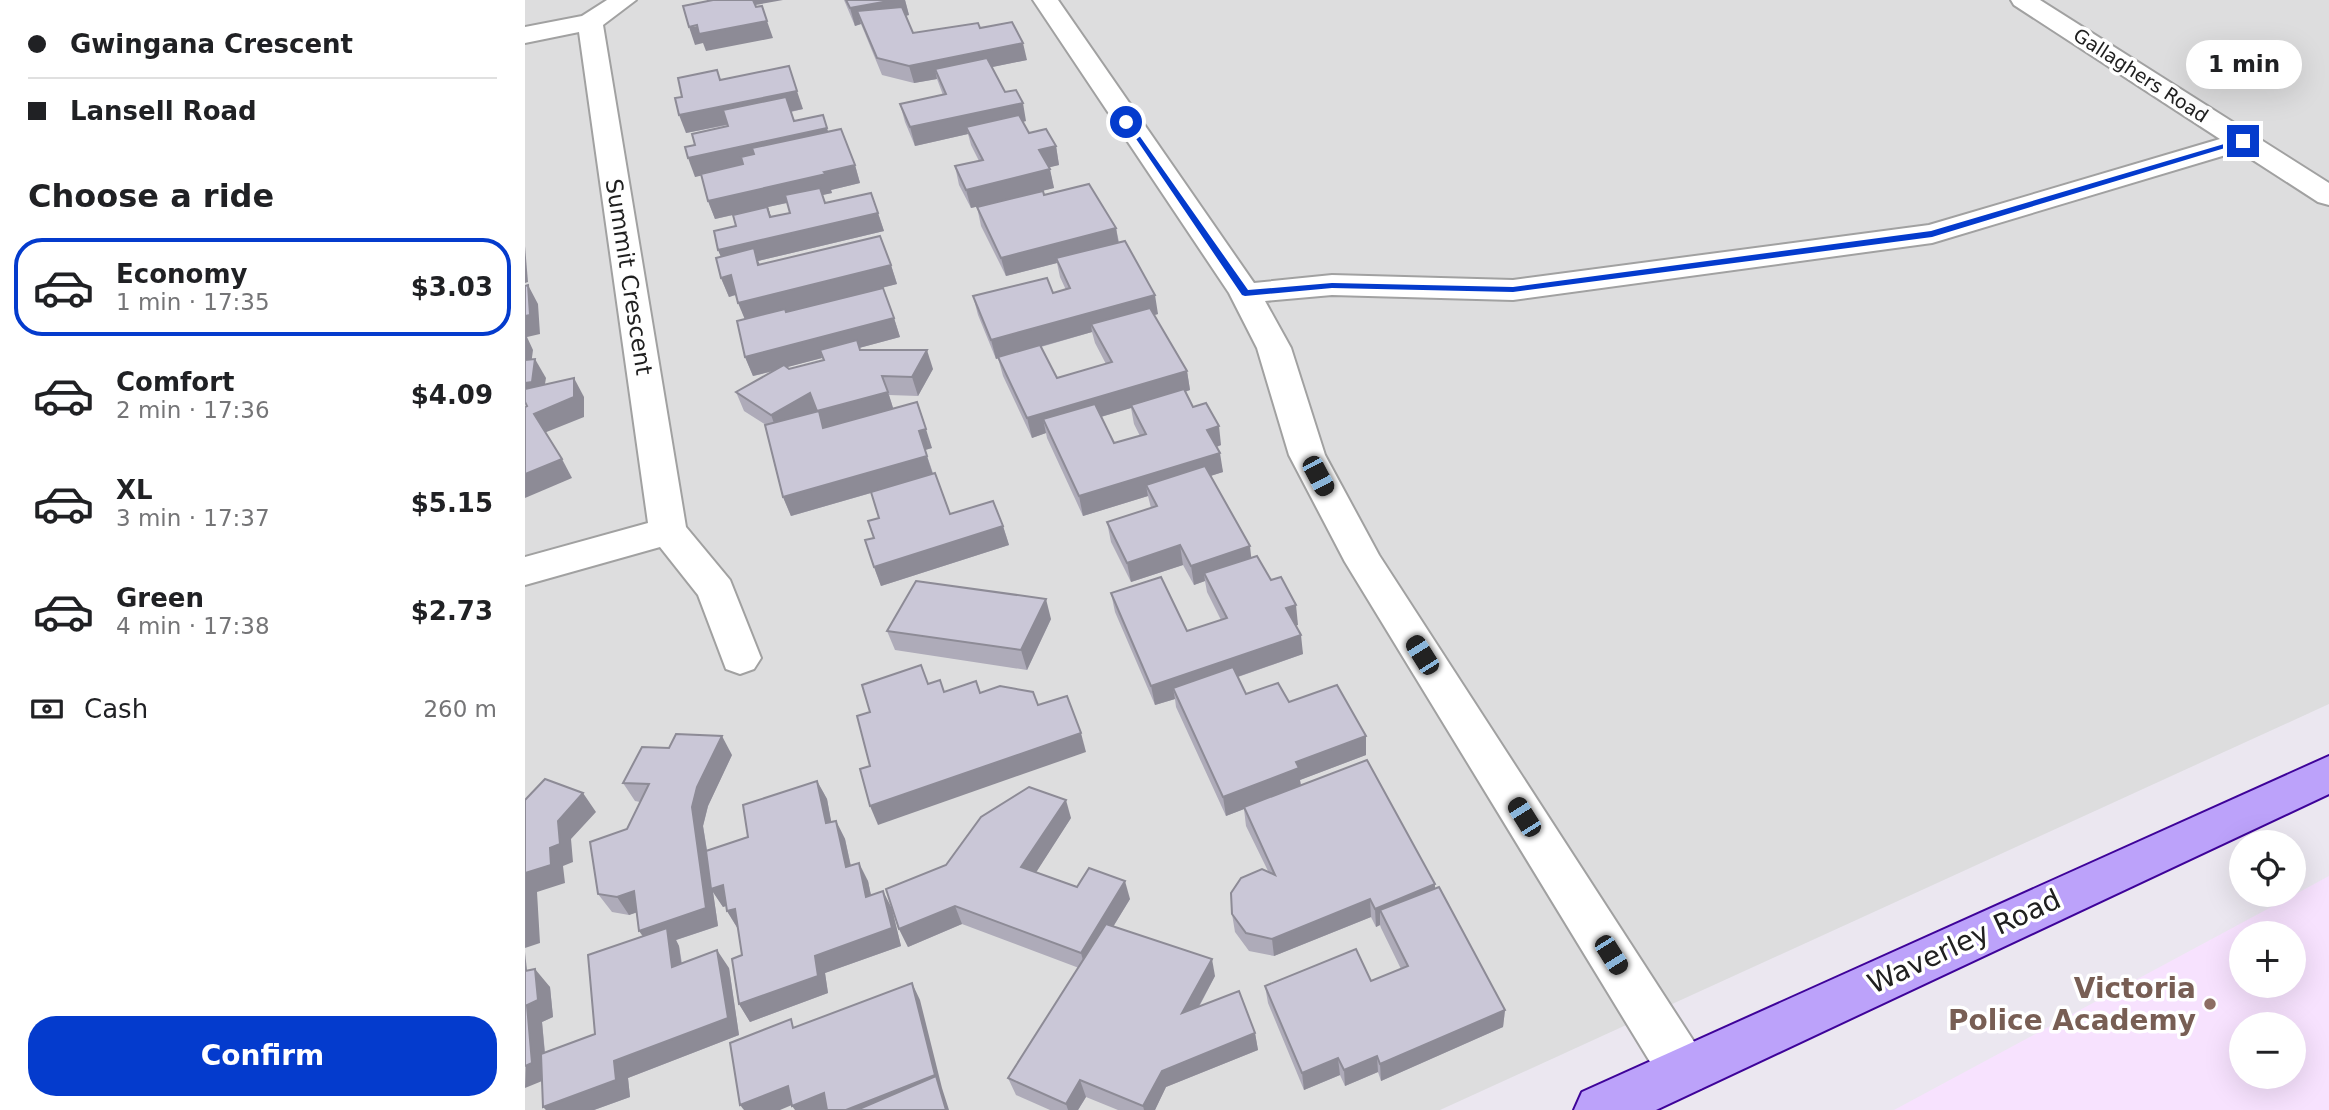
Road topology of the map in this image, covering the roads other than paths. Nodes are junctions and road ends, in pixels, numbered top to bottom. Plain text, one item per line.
1 (624, 0) edge
2 (1045, 0) edge
3 (2023, 0) edge
4 (590, 22) junction
5 (525, 35) edge
6 (2243, 141) junction
7 (2329, 196) edge
8 (1245, 293) junction
9 (668, 531) junction
10 (525, 571) edge
11 (740, 658) dead end
12 (2329, 774) edge
13 (1683, 1071) junction
14 (1599, 1110) edge

1 - 4 street
2 - 8 street
3 - 6 street, Gallaghers Road
4 - 5 street
4 - 9 street, Summit Crescent
6 - 7 street, Gallaghers Road
6 - 8 street
8 - 13 street
9 - 10 street
9 - 11 street
12 - 13 main road, Waverley Road
13 - 14 main road, Waverley Road

